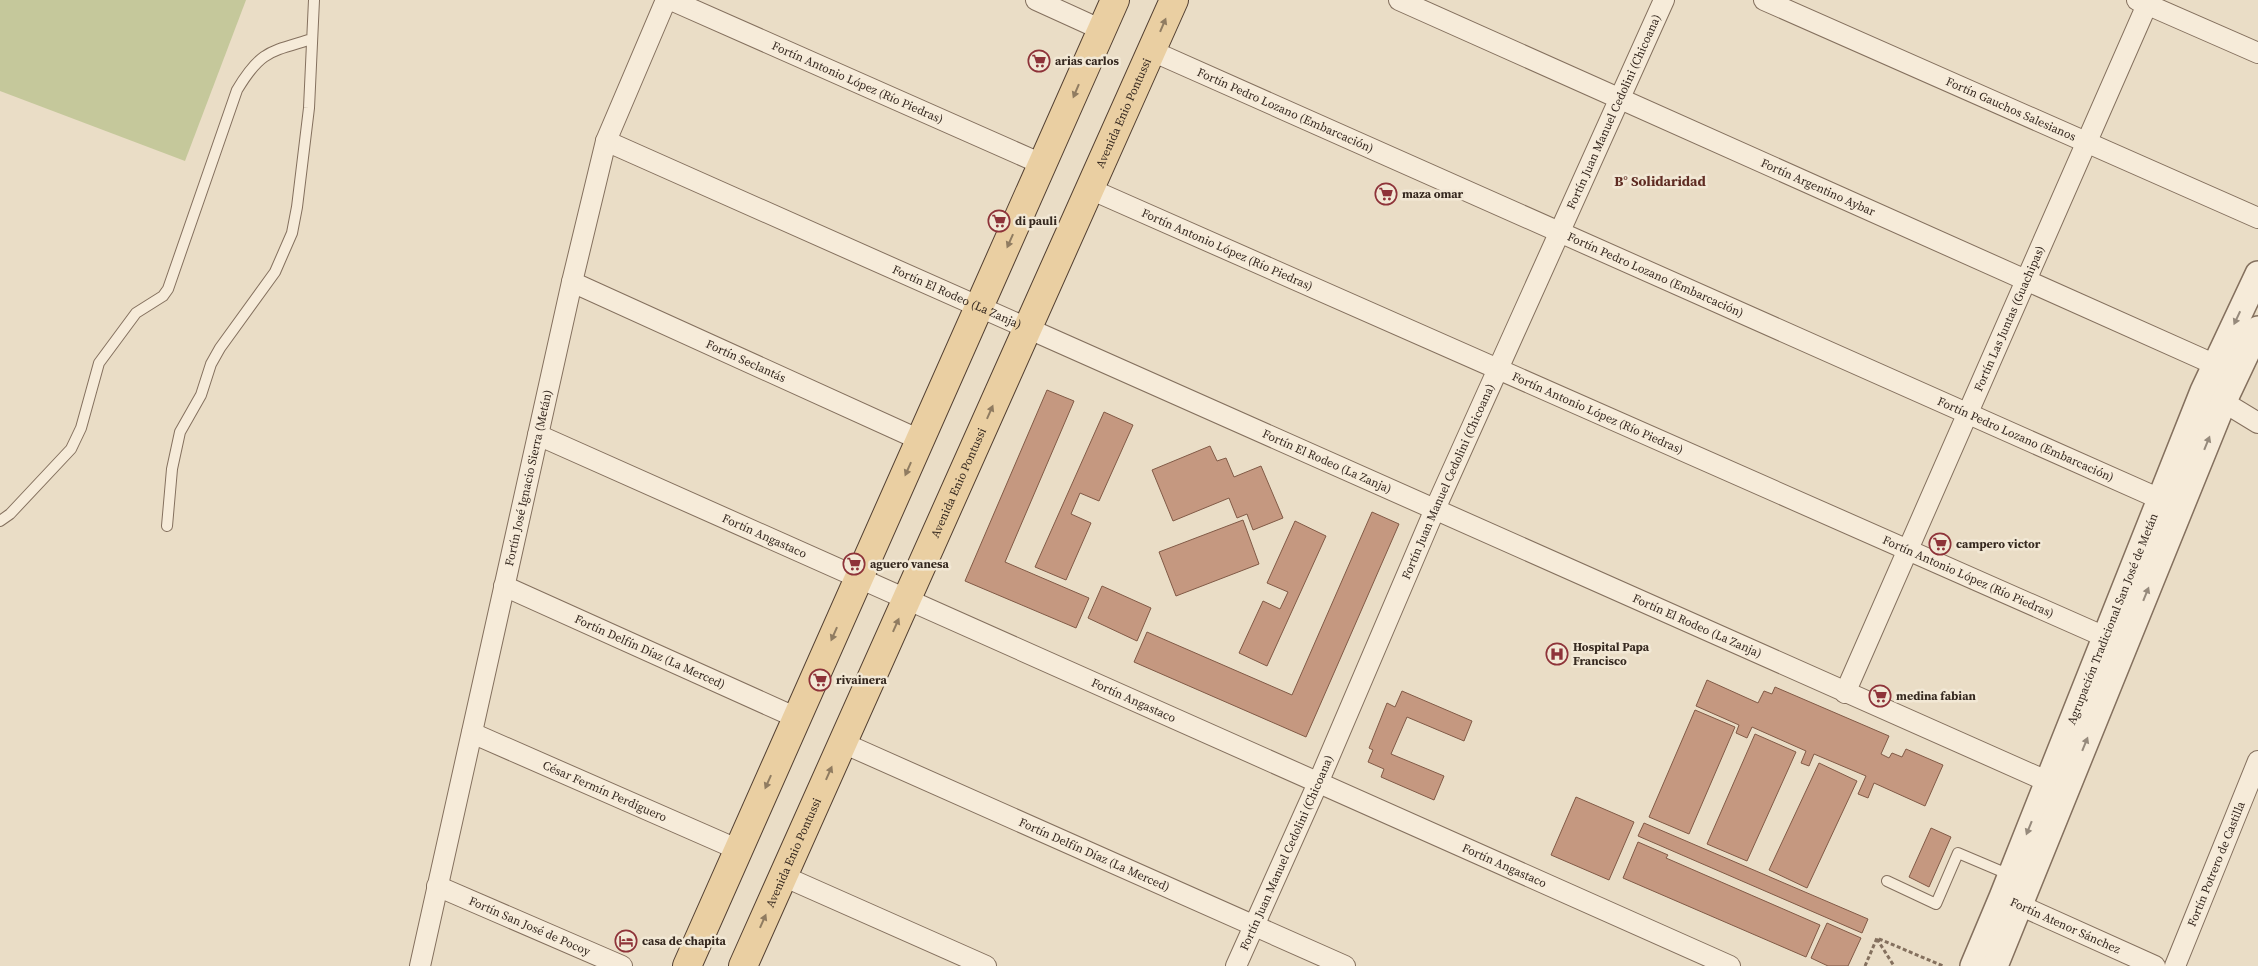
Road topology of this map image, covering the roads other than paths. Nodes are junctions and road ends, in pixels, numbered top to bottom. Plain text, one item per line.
1 (314, 0) edge
2 (666, 0) edge
3 (671, 0) edge
4 (1036, 0) edge
5 (1115, 0) edge
6 (1174, 0) edge
7 (1400, 0) edge
8 (1664, 0) edge
9 (1764, 0) edge
10 (2144, 2) edge
11 (1102, 30) junction
12 (312, 39) junction
13 (1152, 51) junction
14 (2258, 53) edge
15 (1621, 99) junction
16 (606, 141) junction
17 (2085, 142) junction
18 (1044, 164) junction
19 (1090, 189) junction
20 (2258, 218) edge
21 (1561, 233) junction
22 (2258, 274) edge
23 (2026, 280) junction
24 (572, 282) junction
25 (980, 307) junction
26 (1028, 328) junction
27 (2258, 330) edge
28 (1498, 370) junction
29 (2226, 370) junction
30 (2214, 396) junction
31 (1967, 414) junction
32 (2258, 423) edge
33 (538, 435) junction
34 (920, 440) junction
35 (2160, 499) junction
36 (1435, 509) junction
37 (0, 521) edge
38 (167, 526) dead end
39 (1907, 551) junction
40 (859, 578) junction
41 (504, 586) junction
42 (907, 600) junction
43 (2104, 637) junction
44 (1845, 693) junction
45 (796, 718) junction
46 (472, 733) junction
47 (843, 743) junction
48 (2258, 761) edge
49 (1318, 783) junction
50 (2057, 786) junction
51 (739, 850) junction
52 (783, 876) junction
53 (1887, 881) dead end
54 (437, 886) junction
55 (2011, 892) junction
56 (1254, 925) junction
57 (1727, 965) edge
58 (420, 966) edge
59 (622, 966) edge
60 (687, 966) edge
61 (743, 966) edge
62 (986, 966) edge
63 (1236, 966) edge
64 (1345, 966) edge
65 (1973, 966) edge
66 (1995, 966) edge
67 (2155, 966) edge
68 (2175, 966) edge

1 - 12 lane
2 - 16 street, Fortín José Ignacio Sierra (Metán)
3 - 18 street, Fortín Antonio López (Río Piedras)
4 - 11 street
5 - 11 main road
13 -> 6 main road, Avenida Enio Pontussi
7 - 15 street, Fortín Argentino Aybar
8 - 15 street, Fortín Juan Manuel Cedolini (Chicoana)
9 - 17 street, Fortín Gauchos Salesianos
10 - 14 street
10 - 17 street, Fortín Las Juntas (Guachipas)
11 -> 18 main road
12 - 37 lane
12 - 38 lane
13 - 19 main road, Avenida Enio Pontussi
13 - 21 street, Fortín Pedro Lozano (Embarcación)
15 - 21 street, Fortín Juan Manuel Cedolini (Chicoana)
15 - 23 street, Fortín Argentino Aybar
16 - 24 street, Fortín José Ignacio Sierra (Metán)
16 - 25 street, Fortín El Rodeo (La Zanja)
17 - 20 street, Fortín Gauchos Salesianos
17 - 23 street, Fortín Las Juntas (Guachipas)
18 -> 25 main road
19 - 26 main road, Avenida Enio Pontussi
19 - 28 street, Fortín Antonio López (Río Piedras)
21 - 28 street, Fortín Juan Manuel Cedolini (Chicoana)
21 - 31 street, Fortín Pedro Lozano (Embarcación)
22 -> 29 street, Agrupación Tradicional San José de Metán
23 - 29 street, Fortín Argentino Aybar
23 - 31 street, Fortín Las Juntas (Guachipas)
24 - 33 street, Fortín José Ignacio Sierra (Metán)
24 - 34 street, Fortín Seclantás
25 - 26 street, Fortín El Rodeo (La Zanja)
25 - 34 main road
26 - 36 street, Fortín El Rodeo (La Zanja)
42 -> 26 main road, Avenida Enio Pontussi
27 - 29 street, Agrupación Tradicional San José de Metán
28 - 36 street, Fortín Juan Manuel Cedolini (Chicoana)
28 - 39 street, Fortín Antonio López (Río Piedras)
29 - 30 street, Agrupación Tradicional San José de Metán
30 - 32 street
30 - 35 street, Agrupación Tradicional San José de Metán
50 -> 30 street, Agrupación Tradicional San José de Metán
31 - 35 street, Fortín Pedro Lozano (Embarcación)
31 - 39 street, Fortín Las Juntas (Guachipas)
33 - 40 street, Fortín Angastaco
33 - 41 street, Fortín José Ignacio Sierra (Metán)
34 -> 40 main road
35 - 43 street, Agrupación Tradicional San José de Metán
36 - 44 street, Fortín El Rodeo (La Zanja)
36 - 49 street, Fortín Juan Manuel Cedolini (Chicoana)
39 - 43 street, Fortín Antonio López (Río Piedras)
39 - 44 street, Fortín Las Juntas (Guachipas)
40 - 42 street, Fortín Angastaco
40 -> 45 main road
41 - 45 street, Fortín Delfín Díaz (La Merced)
41 - 46 street, Fortín José Ignacio Sierra (Metán)
47 -> 42 main road, Avenida Enio Pontussi
42 - 49 street, Fortín Angastaco
43 - 50 street, Agrupación Tradicional San José de Metán
44 - 50 street, Fortín El Rodeo (La Zanja)
45 -> 51 main road
46 - 51 street, César Fermín Perdiguero
46 - 54 street, Fortín José Ignacio Sierra (Metán)
52 -> 47 main road, Avenida Enio Pontussi
47 - 56 street, Fortín Delfín Díaz (La Merced)
48 - 68 street, Fortín Potrero de Castilla
49 - 56 street, Fortín Juan Manuel Cedolini (Chicoana)
49 - 57 street, Fortín Angastaco
50 - 55 street, Agrupación Tradicional San José de Metán
51 - 60 main road
61 -> 52 main road, Avenida Enio Pontussi
52 - 62 street
53 - 55 lane
54 - 58 street, Fortín José Ignacio Sierra (Metán)
54 - 59 street, Fortín San José de Pocoy
55 - 65 street, Agrupación Tradicional San José de Metán
55 - 66 street, Agrupación Tradicional San José de Metán
55 - 67 street, Fortín Atenor Sánchez
56 - 63 street, Fortín Juan Manuel Cedolini (Chicoana)
56 - 64 street, Fortín Delfín Díaz (La Merced)

